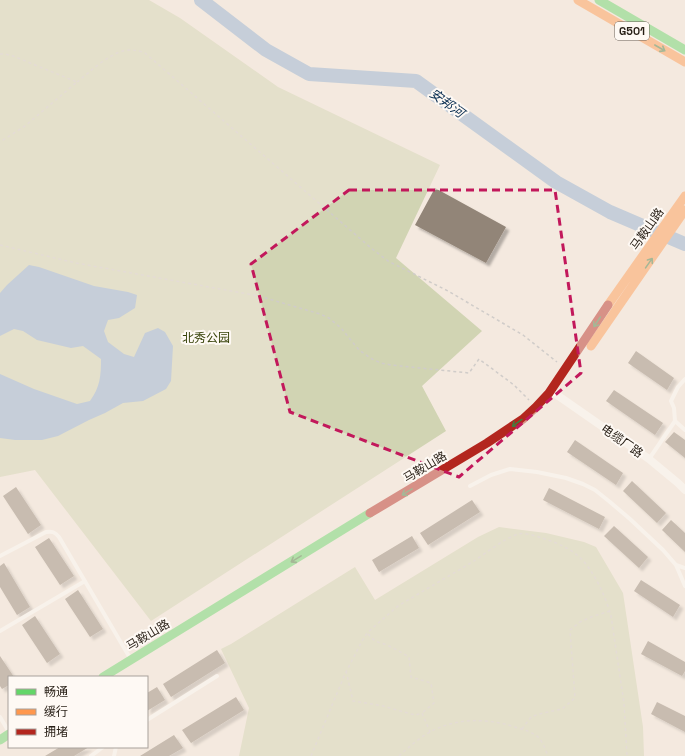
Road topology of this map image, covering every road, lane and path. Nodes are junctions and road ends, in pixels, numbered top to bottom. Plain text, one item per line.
1 (578, 0) edge
2 (599, 0) edge
3 (685, 50) edge
4 (0, 54) edge
5 (685, 62) edge
6 (77, 82) junction
7 (0, 142) edge
8 (685, 196) edge
9 (680, 213) edge
10 (0, 245) edge
11 (623, 292) junction
12 (566, 369) junction
13 (685, 380) edge
14 (557, 395) junction
15 (536, 407) junction
16 (674, 421) junction
17 (685, 430) edge
18 (649, 459) junction
19 (470, 486) dead end
20 (685, 490) edge
21 (0, 556) edge
22 (676, 564) junction
23 (685, 568) edge
24 (85, 580) junction
25 (685, 586) edge
26 (610, 611) junction
27 (0, 631) edge
28 (367, 633) junction
29 (131, 660) junction
30 (346, 670) junction
31 (105, 676) edge
32 (120, 676) edge
33 (217, 676) dead end
34 (422, 713) junction
35 (0, 717) edge
36 (148, 719) edge
37 (522, 729) junction
38 (8, 731) edge
39 (430, 732) junction
40 (8, 734) edge
41 (0, 740) edge
42 (102, 748) edge
43 (91, 756) edge
44 (311, 756) edge
45 (399, 756) edge
46 (548, 756) edge
47 (627, 756) edge

1 -> 5 main road, G501
2 - 3 main road, G501
4 - 6 path
6 - 7 path
6 - 12 path
8 - 9 main road, 马鞍山路
9 - 11 main road, 马鞍山路
10 - 15 path
11 -> 12 main road, 马鞍山路
11 - 14 main road, 马鞍山路
12 - 15 main road, 马鞍山路
13 - 16 lane
14 - 18 street, 电缆厂路
14 - 32 main road, 马鞍山路
15 -> 29 main road, 马鞍山路
16 - 17 lane
16 - 18 lane
18 - 20 street, 电缆厂路
19 - 22 lane
21 - 24 lane
22 - 23 lane
22 - 25 lane
24 - 27 lane
24 - 29 lane
26 - 28 path
26 - 37 path
26 - 47 path
28 - 30 path
28 - 34 path
29 - 31 main road, 马鞍山路
30 - 34 path
30 - 44 path
33 - 36 lane
34 - 39 path
35 - 38 lane
37 - 39 path
37 - 46 path
39 - 45 path
40 - 41 main road
42 - 43 lane

